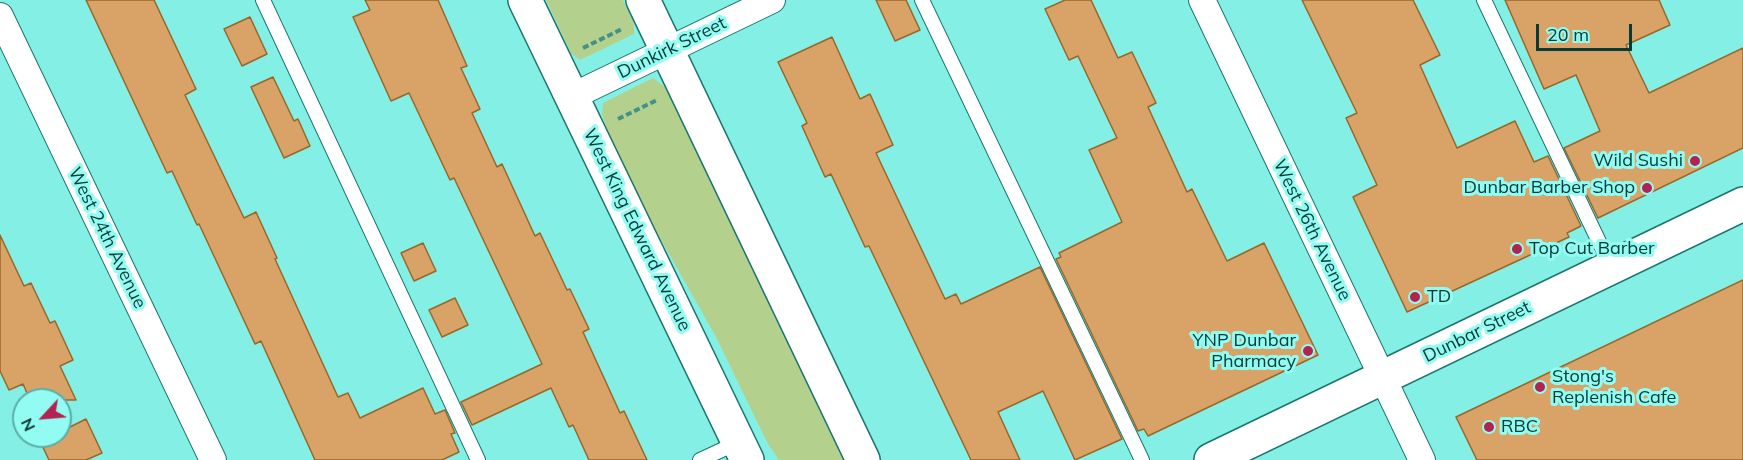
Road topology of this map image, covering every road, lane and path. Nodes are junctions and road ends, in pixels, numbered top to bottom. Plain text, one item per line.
1 (263, 0) edge
2 (525, 0) edge
3 (643, 0) edge
4 (772, 0) edge
5 (922, 0) edge
6 (1202, 0) edge
7 (1484, 0) edge
8 (0, 16) edge
9 (623, 28) dead end
10 (582, 48) dead end
11 (667, 50) junction
12 (573, 96) junction
13 (658, 99) dead end
14 (616, 120) dead end
15 (1743, 204) edge
16 (1611, 267) junction
17 (1382, 378) junction
18 (743, 451) edge
19 (213, 460) edge
20 (478, 460) edge
21 (700, 460) edge
22 (863, 460) edge
23 (1142, 460) edge
24 (1211, 460) edge
25 (1422, 460) edge

1 - 20 lane
2 - 12 main road, West King Edward Avenue
3 - 11 main road
4 - 11 street, Dunkirk Street
5 - 23 lane
6 - 17 street, West 26th Avenue
7 - 16 lane
8 - 19 street, West 24th Avenue
9 - 10 path
11 - 12 street, Dunkirk Street
11 - 22 main road
12 - 18 main road, West King Edward Avenue
13 - 14 path
15 - 16 main road, Dunbar Street
16 - 17 main road, Dunbar Street
17 - 24 main road, Dunbar Street
17 - 25 street, West 26th Avenue
18 - 21 lane

